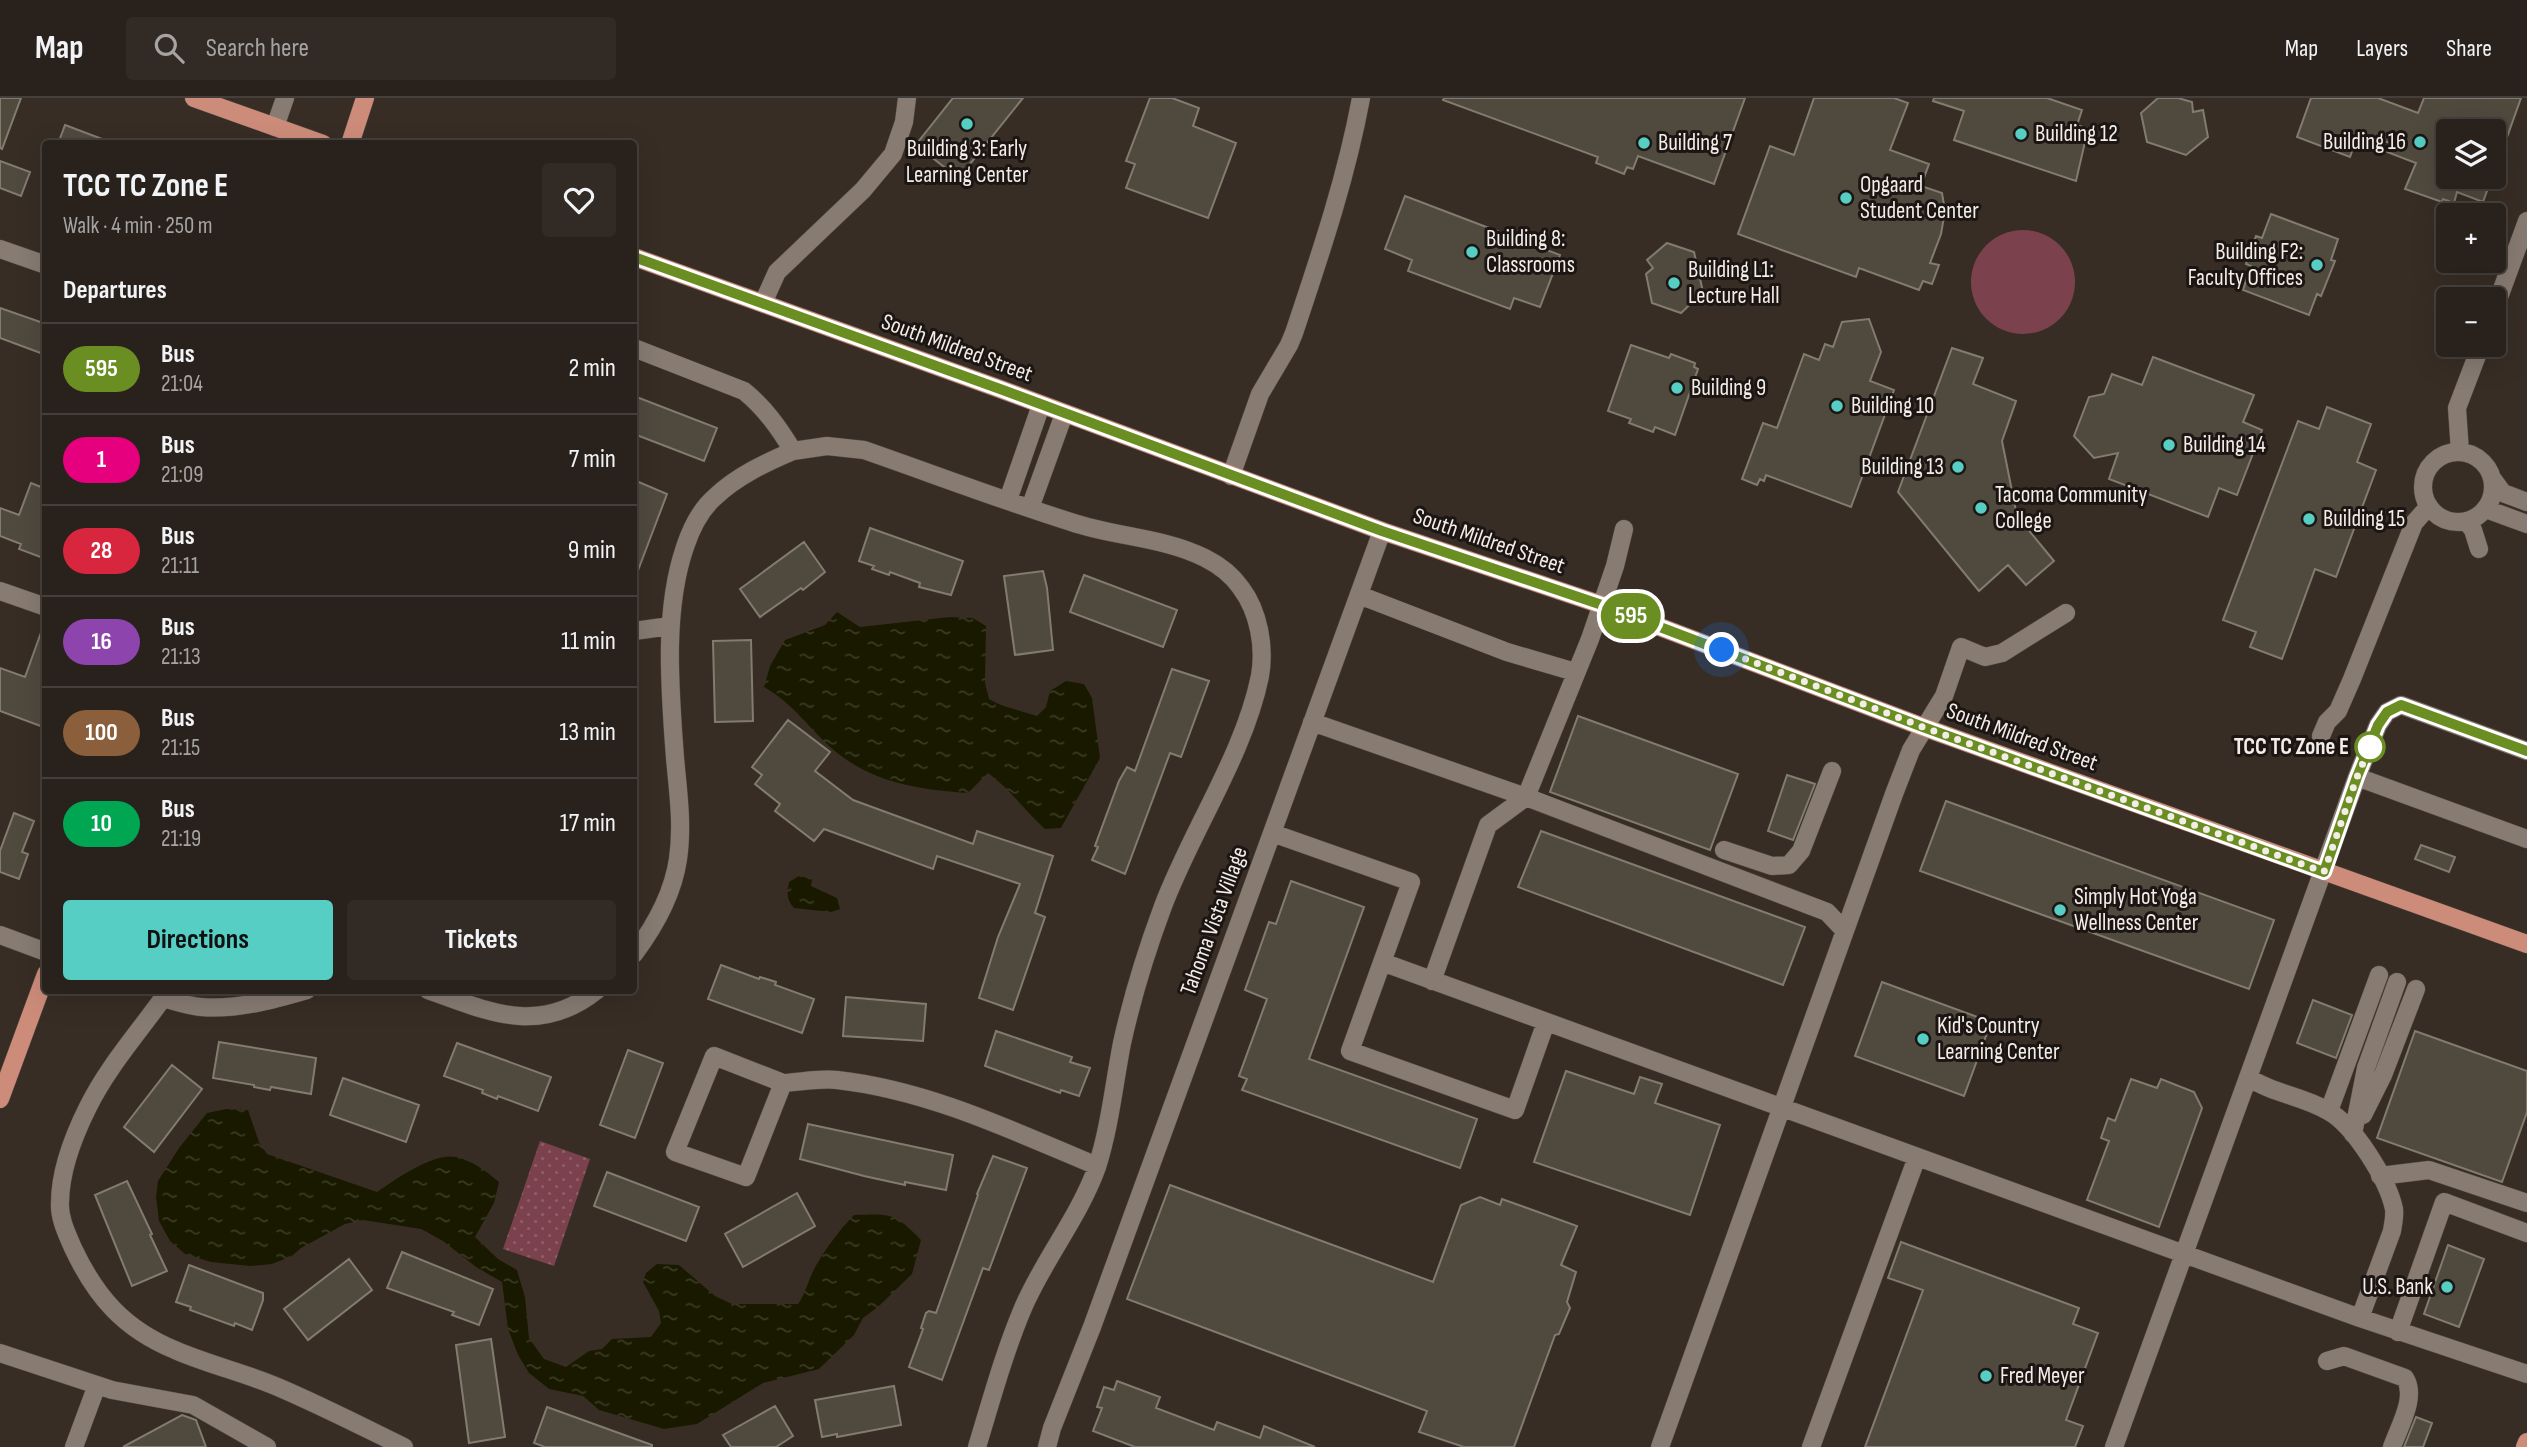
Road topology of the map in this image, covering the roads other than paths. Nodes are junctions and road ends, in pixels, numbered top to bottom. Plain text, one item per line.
1 (194, 98) edge
2 (285, 98) edge
3 (365, 98) edge
4 (907, 98) edge
5 (1361, 98) edge
6 (275, 127) junction
7 (312, 140) edge
8 (351, 140) edge
9 (2527, 221) edge
10 (0, 248) edge
11 (637, 258) edge
12 (42, 264) edge
13 (2503, 287) edge
14 (763, 303) junction
15 (637, 349) edge
16 (2476, 357) edge
17 (1041, 405) junction
18 (1064, 414) junction
19 (793, 451) junction
20 (2460, 452) junction
21 (1018, 473) junction
22 (1231, 476) junction
23 (2492, 478) junction
24 (1040, 480) junction
25 (1008, 500) junction
26 (2527, 502) edge
27 (2429, 506) junction
28 (1030, 508) junction
29 (2486, 509) junction
30 (2466, 521) junction
31 (2527, 524) edge
32 (1624, 529) dead end
33 (1382, 531) junction
34 (2479, 549) dead end
35 (0, 591) edge
36 (1359, 595) junction
37 (1602, 605) junction
38 (42, 606) edge
39 (2066, 613) dead end
40 (670, 626) junction
41 (637, 631) edge
42 (1575, 672) junction
43 (1312, 722) junction
44 (1923, 727) junction
45 (2321, 736) dead end
46 (2527, 751) edge
47 (1832, 771) dead end
48 (2357, 777) junction
49 (1526, 797) junction
50 (1272, 833) junction
51 (2527, 839) edge
52 (1724, 850) dead end
53 (2324, 872) junction
54 (1845, 931) junction
55 (0, 935) edge
56 (2527, 944) edge
57 (637, 950) edge
58 (42, 951) edge
59 (1382, 962) junction
60 (2379, 975) dead end
61 (1432, 981) junction
62 (2397, 982) dead end
63 (42, 985) edge
64 (2416, 989) dead end
65 (281, 994) edge
66 (439, 994) edge
67 (592, 994) edge
68 (263, 997) edge
69 (1546, 1022) junction
70 (2248, 1077) junction
71 (783, 1083) junction
72 (0, 1099) edge
73 (1782, 1108) junction
74 (2329, 1111) junction
75 (2353, 1133) junction
76 (1917, 1157) junction
77 (1097, 1166) junction
78 (2380, 1176) junction
79 (2527, 1203) edge
80 (2527, 1233) edge
81 (2184, 1254) junction
82 (2360, 1318) junction
83 (2398, 1332) junction
84 (0, 1353) edge
85 (2327, 1361) dead end
86 (2527, 1374) edge
87 (97, 1385) junction
88 (74, 1447) edge
89 (267, 1447) edge
90 (404, 1447) edge
91 (977, 1447) edge
92 (1047, 1447) edge
93 (1660, 1447) edge
94 (1811, 1447) edge
95 (2114, 1447) edge
96 (2392, 1447) edge

1 - 6 main road
2 - 6 street
3 - 8 main road
4 - 14 street
5 - 22 street
6 - 7 main road
9 - 13 street
10 - 12 street
11 - 14 main road, South Mildred Street
14 - 17 main road, South Mildred Street
15 - 19 street
16 - 20 street
17 - 18 main road, South Mildred Street
17 - 21 street
18 - 22 main road, South Mildred Street
18 - 24 street
19 - 25 street
19 - 40 street
20 - 23 street
20 - 27 street
21 - 24 street
21 - 25 street
22 - 33 main road, South Mildred Street
23 - 26 street
23 - 29 street
24 - 28 street
25 - 28 street
27 - 30 street
27 - 45 street
28 - 77 street
29 - 30 street
29 - 31 street
30 - 34 street
32 - 37 street
33 - 36 street, Tahoma Vista Village
33 - 37 main road, South Mildred Street
35 - 38 street
36 - 42 street
36 - 43 street, Tahoma Vista Village
37 - 42 street
37 - 44 main road, South Mildred Street
39 - 44 street
40 - 41 street
40 - 57 street
42 - 49 street
43 - 49 street
43 - 50 street, Tahoma Vista Village
44 - 53 main road, South Mildred Street
44 - 54 street
46 - 48 street
47 - 52 street
48 - 51 street
48 - 53 street
49 - 54 street
49 - 61 street
50 - 59 street
50 - 92 street, Tahoma Vista Village
53 - 56 main road, South Mildred Street
53 - 70 street
54 - 73 street
55 - 58 street
59 - 61 street
59 - 69 street
60 - 74 street
61 - 69 street
62 - 75 street
63 - 72 main road
64 - 75 street
65 - 68 street
66 - 67 street
68 - 90 street
69 - 73 street
70 - 74 street
70 - 81 street
71 - 71 street
71 - 77 street
73 - 76 street
73 - 93 street
74 - 75 street
75 - 78 street
76 - 81 street
76 - 94 street
77 - 91 street
78 - 79 street
78 - 82 street
80 - 83 street
81 - 82 street
81 - 95 street
82 - 83 street
83 - 86 street
84 - 87 street
85 - 96 street
87 - 88 street
87 - 89 street

